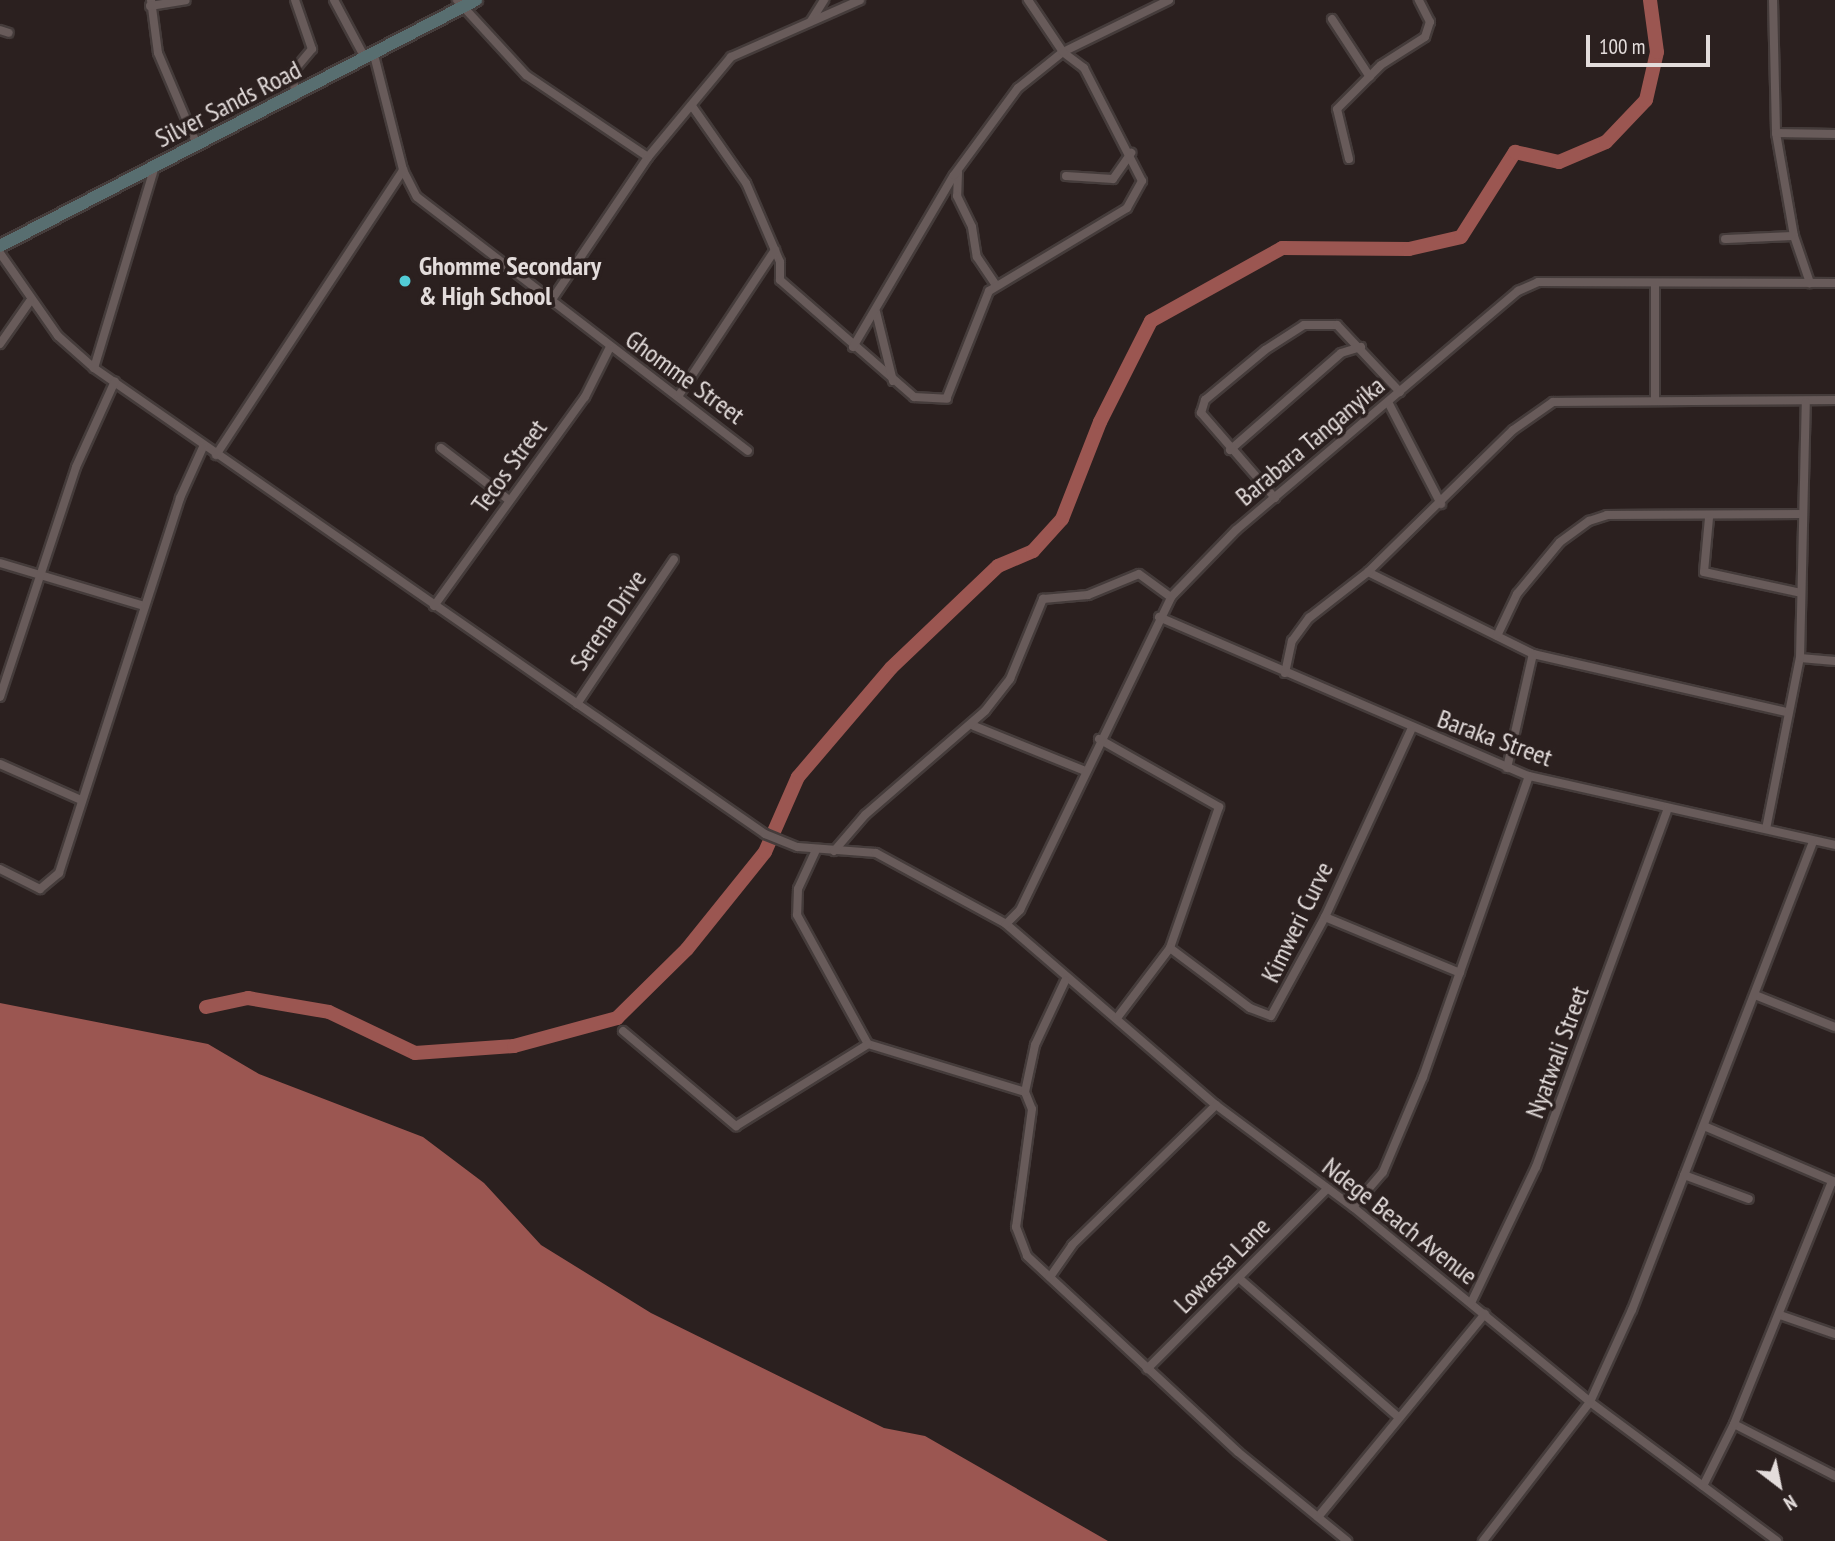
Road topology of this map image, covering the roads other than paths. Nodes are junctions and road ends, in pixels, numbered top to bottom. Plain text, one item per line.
1 (295, 0) edge
2 (334, 0) edge
3 (476, 0) edge
4 (824, 0) edge
5 (860, 0) edge
6 (1028, 0) edge
7 (1169, 0) edge
8 (1419, 0) edge
9 (1773, 0) edge
10 (180, 1) edge
11 (151, 3) edge
12 (459, 4) edge
13 (1332, 19) dead end
14 (811, 21) junction
15 (1063, 52) junction
16 (370, 57) junction
17 (1370, 77) junction
18 (296, 96) junction
19 (692, 106) junction
20 (1776, 133) junction
21 (1835, 134) edge
22 (197, 145) junction
23 (1131, 153) junction
24 (648, 157) junction
25 (1349, 159) dead end
26 (155, 166) junction
27 (958, 169) junction
28 (403, 170) junction
29 (1066, 176) dead end
30 (1794, 236) junction
31 (1725, 239) dead end
32 (0, 246) edge
33 (775, 250) junction
34 (0, 253) edge
35 (1655, 283) junction
36 (1810, 283) junction
37 (1835, 283) edge
38 (996, 285) junction
39 (30, 301) junction
40 (551, 301) junction
41 (876, 312) junction
42 (0, 344) edge
43 (853, 346) junction
44 (1361, 347) junction
45 (609, 349) junction
46 (94, 368) junction
47 (893, 381) junction
48 (115, 382) junction
49 (1400, 392) junction
50 (679, 395) junction
51 (1835, 400) edge
52 (1655, 401) junction
53 (1388, 402) junction
54 (1806, 402) junction
55 (204, 447) junction
56 (441, 448) dead end
57 (1230, 450) junction
58 (748, 451) dead end
59 (216, 455) junction
60 (1275, 498) junction
61 (509, 500) junction
62 (1441, 504) junction
63 (1801, 514) junction
64 (1709, 518) junction
65 (674, 559) dead end
66 (0, 563) edge
67 (1368, 572) junction
68 (40, 573) junction
69 (1801, 593) junction
70 (1171, 597) junction
71 (144, 606) junction
72 (434, 606) junction
73 (1159, 617) junction
74 (1497, 636) junction
75 (1533, 654) junction
76 (1800, 658) junction
77 (1835, 662) edge
78 (4, 665) edge
79 (1285, 673) junction
80 (0, 697) edge
81 (577, 704) junction
82 (1787, 712) junction
83 (974, 726) junction
84 (1411, 730) junction
85 (1099, 739) junction
86 (0, 764) edge
87 (1507, 768) junction
88 (1083, 770) junction
89 (1529, 776) junction
90 (81, 800) junction
91 (1668, 809) junction
92 (1766, 829) junction
93 (1813, 842) junction
94 (1835, 845) edge
95 (816, 850) junction
96 (834, 851) junction
97 (0, 869) edge
98 (1325, 917) junction
99 (1006, 924) junction
100 (1170, 948) junction
101 (1460, 973) junction
102 (1065, 981) junction
103 (1755, 995) junction
104 (1116, 1018) junction
105 (1835, 1027) edge
106 (623, 1031) dead end
107 (868, 1044) junction
108 (1025, 1092) junction
109 (1216, 1105) junction
110 (1704, 1126) junction
111 (1684, 1175) junction
112 (1833, 1182) edge
113 (1325, 1191) junction
114 (1749, 1199) dead end
115 (1353, 1206) junction
116 (1050, 1277) junction
117 (1240, 1279) junction
118 (1471, 1303) junction
119 (1485, 1314) junction
120 (1780, 1315) junction
121 (1835, 1334) edge
122 (1147, 1369) junction
123 (1590, 1402) junction
124 (1397, 1416) junction
125 (1734, 1424) junction
126 (1835, 1476) edge
127 (1703, 1486) junction
128 (1318, 1517) junction
129 (1347, 1541) edge
130 (1483, 1541) edge
131 (1777, 1541) edge

1 - 18 street
2 - 16 street, Ghomme Street
3 - 12 street, Silver Sands Road
4 - 14 street
5 - 14 street
6 - 15 street
7 - 15 street
8 - 17 street
9 - 20 street
10 - 11 street
11 - 22 street
12 - 16 street, Silver Sands Road
12 - 24 street
13 - 17 street
14 - 19 street
15 - 23 street
15 - 27 street
16 - 18 street, Silver Sands Road
16 - 28 street, Ghomme Street
17 - 25 street
18 - 22 street, Silver Sands Road
19 - 24 street
19 - 33 street
20 - 21 street
20 - 30 street
22 - 26 street, Silver Sands Road
23 - 29 street
23 - 38 street
24 - 40 street
26 - 32 street, Silver Sands Road
26 - 46 street
27 - 38 street
27 - 41 street
28 - 40 street, Ghomme Street
28 - 59 street
30 - 31 street
30 - 36 street
33 - 43 street
33 - 50 street
34 - 39 street, Ndege Beach Avenue
35 - 36 street, Barabara Tanganyika
35 - 49 street, Barabara Tanganyika
35 - 52 street
36 - 37 street, Barabara Tanganyika
38 - 47 street
39 - 42 street
39 - 46 street, Ndege Beach Avenue
40 - 45 street, Ghomme Street
41 - 43 street
41 - 47 street
43 - 47 street
44 - 49 street
44 - 57 street
44 - 57 street
45 - 50 street, Ghomme Street
45 - 61 street, Tecos Street
46 - 48 street, Ndege Beach Avenue
48 - 55 street, Ndege Beach Avenue
48 - 68 street
49 - 53 street, Barabara Tanganyika
50 - 58 street, Ghomme Street
51 - 54 street
52 - 54 street
52 - 62 street
53 - 60 street, Barabara Tanganyika
53 - 62 street
54 - 63 street
55 - 59 street, Ndege Beach Avenue
55 - 71 street
56 - 61 street
57 - 60 street
59 - 72 street, Ndege Beach Avenue
60 - 70 street, Barabara Tanganyika
61 - 72 street, Tecos Street
62 - 67 street
63 - 64 street
63 - 69 street
64 - 69 street
64 - 74 street
65 - 81 street, Serena Drive
66 - 68 street
67 - 74 street
67 - 79 street
68 - 71 street
68 - 78 street
69 - 76 street
70 - 73 street, Barabara Tanganyika
70 - 83 street
71 - 90 street
72 - 81 street, Ndege Beach Avenue
73 - 79 street, Baraka Street
73 - 85 street, Barabara Tanganyika
74 - 75 street
75 - 82 street
75 - 87 street
76 - 77 street
76 - 82 street
78 - 80 street
79 - 84 street, Baraka Street
81 - 95 street, Ndege Beach Avenue
82 - 92 street
83 - 88 street
83 - 96 street
84 - 87 street, Baraka Street
84 - 98 street, Kimweri Curve
85 - 88 street, Barabara Tanganyika
85 - 100 street
86 - 90 street
87 - 89 street, Baraka Street
88 - 99 street, Barabara Tanganyika
89 - 91 street, Baraka Street
89 - 101 street
90 - 97 street
91 - 92 street, Baraka Street
91 - 118 street, Nyatwali Street
92 - 93 street, Baraka Street
93 - 94 street, Baraka Street
93 - 103 street
95 - 96 street, Ndege Beach Avenue
95 - 107 street
96 - 99 street, Ndege Beach Avenue
98 - 100 street, Kimweri Curve
98 - 101 street
99 - 102 street, Ndege Beach Avenue
100 - 104 street
101 - 115 street
102 - 104 street, Ndege Beach Avenue
102 - 108 street
103 - 105 street
103 - 110 street
104 - 109 street, Ndege Beach Avenue
106 - 107 street
107 - 108 street
108 - 116 street
109 - 113 street, Ndege Beach Avenue
109 - 116 street
110 - 111 street
110 - 112 street
111 - 114 street
111 - 123 street
112 - 120 street
113 - 115 street, Ndege Beach Avenue
113 - 117 street, Lowassa Lane
115 - 118 street, Ndege Beach Avenue
116 - 122 street
117 - 122 street, Lowassa Lane
117 - 124 street
118 - 119 street, Ndege Beach Avenue
119 - 123 street, Ndege Beach Avenue
119 - 124 street
120 - 121 street
120 - 125 street
122 - 128 street
123 - 127 street, Ndege Beach Avenue
123 - 130 street
124 - 128 street
125 - 126 street
125 - 127 street
127 - 131 street, Ndege Beach Avenue
128 - 129 street

